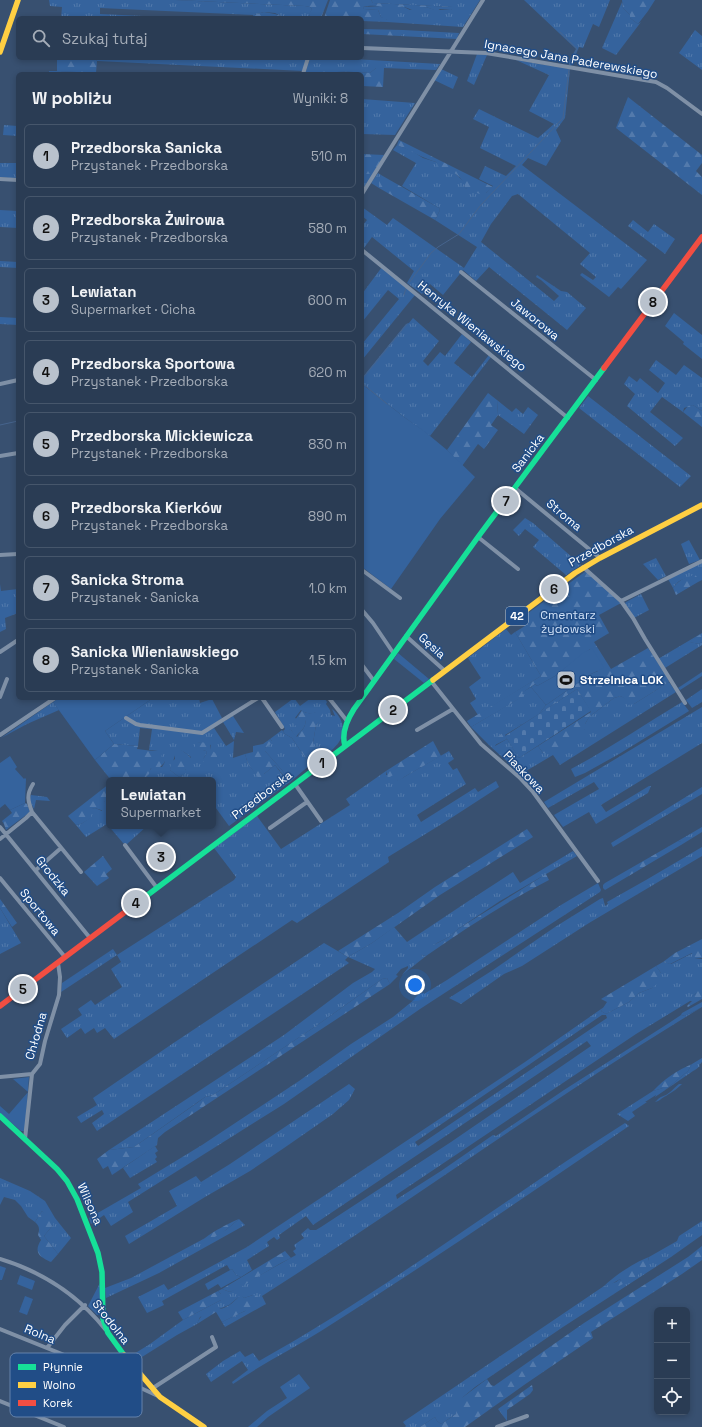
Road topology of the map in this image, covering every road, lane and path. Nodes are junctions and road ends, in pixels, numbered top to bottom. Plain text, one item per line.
1 (18, 0) edge
2 (483, 0) edge
3 (364, 48) edge
4 (450, 51) junction
5 (0, 52) edge
6 (307, 60) edge
7 (304, 72) edge
8 (702, 114) edge
9 (0, 179) edge
10 (16, 180) edge
11 (364, 191) edge
12 (702, 237) edge
13 (364, 252) edge
14 (461, 272) dead end
15 (16, 380) edge
16 (596, 380) junction
17 (0, 384) edge
18 (568, 418) junction
19 (16, 453) edge
20 (0, 456) edge
21 (515, 488) junction
22 (702, 506) edge
23 (478, 537) junction
24 (16, 554) edge
25 (0, 555) edge
26 (600, 558) junction
27 (702, 560) edge
28 (583, 567) junction
29 (518, 568) dead end
30 (364, 571) edge
31 (400, 598) dead end
32 (621, 601) junction
33 (364, 612) edge
34 (406, 636) junction
35 (16, 641) edge
36 (0, 652) edge
37 (394, 654) junction
38 (364, 668) edge
39 (445, 671) junction
40 (7, 679) dead end
41 (374, 681) junction
42 (431, 681) junction
43 (364, 695) edge
44 (0, 697) edge
45 (51, 700) edge
46 (255, 700) edge
47 (263, 700) edge
48 (331, 700) edge
49 (360, 700) edge
50 (685, 703) dead end
51 (453, 709) junction
52 (126, 718) dead end
53 (347, 721) junction
54 (282, 727) dead end
55 (417, 730) dead end
56 (0, 735) edge
57 (345, 746) junction
58 (32, 784) dead end
59 (295, 784) junction
60 (307, 802) junction
61 (32, 812) junction
62 (321, 821) dead end
63 (0, 827) edge
64 (270, 828) dead end
65 (6, 834) junction
66 (0, 839) edge
67 (125, 845) dead end
68 (61, 848) junction
69 (36, 870) junction
70 (82, 872) dead end
71 (0, 878) edge
72 (598, 880) dead end
73 (157, 888) junction
74 (90, 938) junction
75 (65, 957) junction
76 (58, 962) junction
77 (0, 1006) edge
78 (32, 1074) junction
79 (0, 1077) edge
80 (0, 1116) edge
81 (25, 1139) junction
82 (0, 1259) edge
83 (84, 1305) junction
84 (102, 1316) junction
85 (96, 1317) junction
86 (0, 1329) edge
87 (105, 1329) junction
88 (212, 1337) dead end
89 (47, 1348) junction
90 (59, 1353) edge
91 (122, 1353) edge
92 (142, 1376) edge
93 (153, 1388) junction
94 (142, 1389) edge
95 (160, 1397) junction
96 (0, 1401) edge
97 (10, 1405) edge
98 (527, 1416) dead end
99 (39, 1417) edge
100 (64, 1427) edge
101 (204, 1427) edge
102 (497, 1427) edge

1 - 5 street
2 - 4 street
3 - 4 street
4 - 8 street, Ignacego Jana Paderewskiego
4 - 11 street
6 - 7 street
9 - 10 street
12 - 16 street, Sanicka
13 - 18 street, Henryka Wieniawskiego
14 - 16 street, Jaworowa
15 - 17 street
16 - 18 street, Sanicka
18 - 21 street, Sanicka
19 - 20 street
21 - 23 street, Sanicka
21 - 26 street, Stroma
22 - 26 street, Przedborska / 42
23 - 29 street
23 - 34 street, Sanicka
24 - 25 street
26 - 28 street, Przedborska / 42
27 - 32 street
28 - 32 street
28 - 39 street, Przedborska / 42
30 - 31 street
32 - 50 street
33 - 37 street
34 - 37 street, Sanicka
34 - 39 street, Gęsia
35 - 36 street
37 - 41 street, Sanicka
38 - 41 street
39 - 42 street, Przedborska / 42
40 - 44 street
41 - 43 street, Sanicka
42 - 51 street, Piaskowa
42 - 57 street, Przedborska / 42
45 - 56 street
46 - 52 street
47 - 54 street
48 - 53 street
49 - 53 street, Sanicka
51 - 55 street
51 - 72 street, Piaskowa
53 - 57 street, Sanicka
57 - 59 street, Przedborska / 42
58 - 61 street
59 - 60 street
59 - 73 street, Przedborska / 42
60 - 62 street
60 - 64 street
61 - 65 street
61 - 68 street
63 - 65 street, Grodzka
65 - 66 street
65 - 69 street, Grodzka
67 - 73 street
68 - 69 street
68 - 70 street
69 - 74 street, Grodzka
71 - 75 street, Sportowa
73 - 74 street, Przedborska / 42
74 - 75 street, Przedborska / 42
75 - 76 street, Przedborska / 42
76 - 77 street, Przedborska / 42
76 - 78 street, Chłodna
78 - 79 street
78 - 81 street, Chłodna
80 - 81 street, Wilsona
81 - 84 street, Wilsona
82 - 83 street, Stodolna
83 - 85 street, Stodolna
83 - 89 street
84 - 85 street
84 - 87 street, Wilsona
85 - 87 street, Stodolna
86 - 89 street, Rolna
87 - 91 street, Stodolna
88 - 93 street
89 - 90 street, Rolna
92 - 93 street, Stodolna
93 - 95 street, Stodolna
94 - 95 street, Rolna
95 - 101 street, Stodolna
96 - 97 street
98 - 102 street
99 - 100 street

